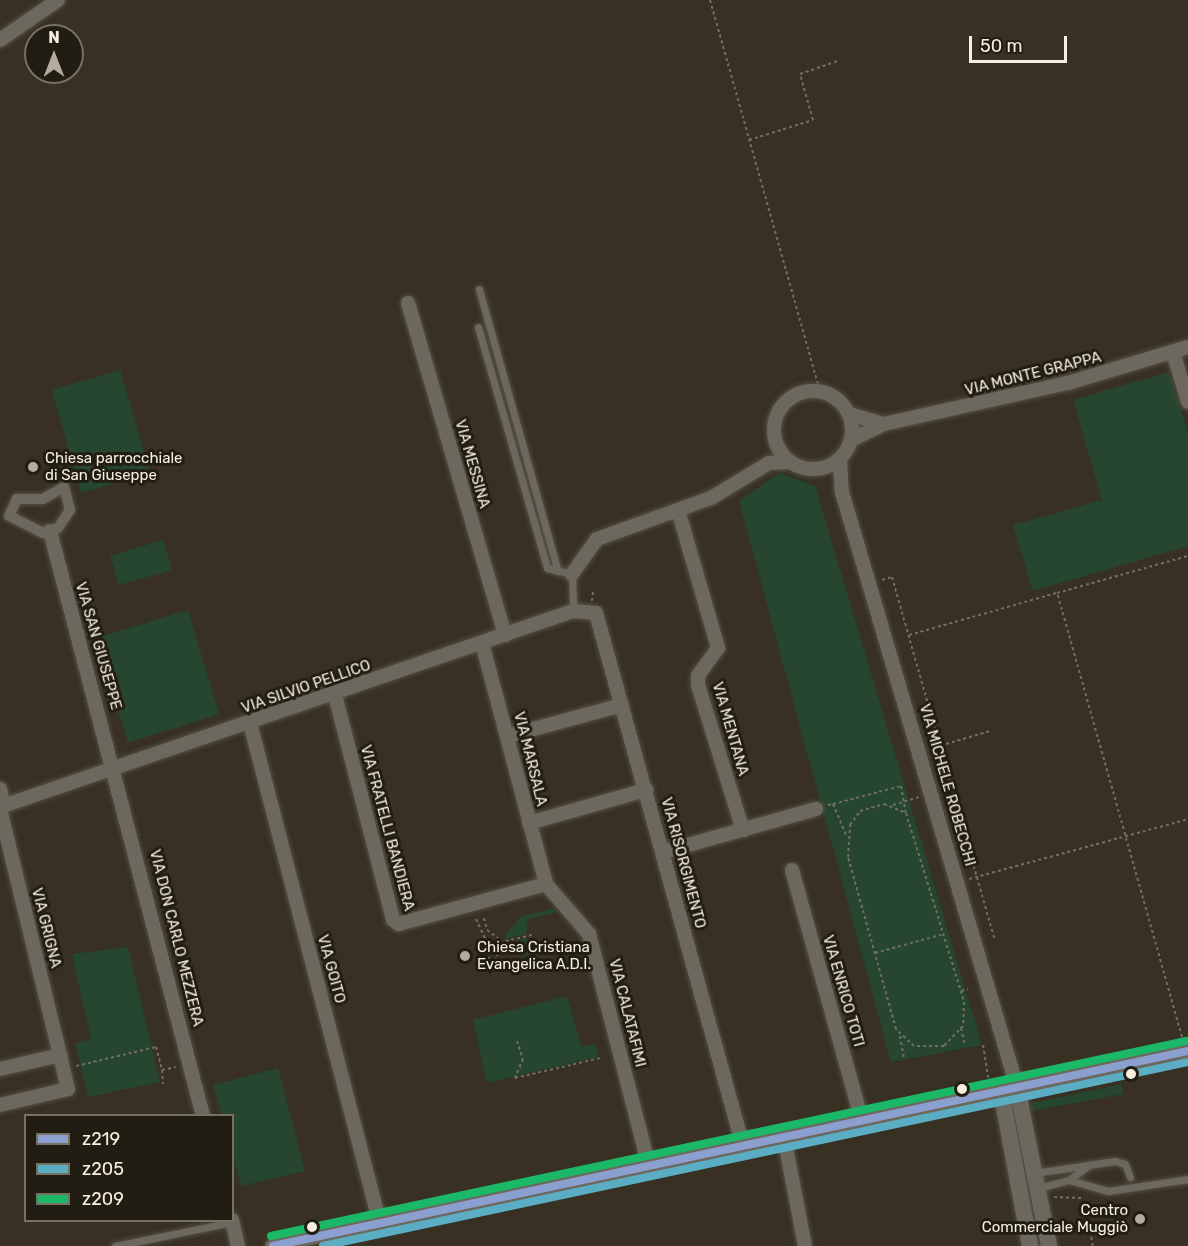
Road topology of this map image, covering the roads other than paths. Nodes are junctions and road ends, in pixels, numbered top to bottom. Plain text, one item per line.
1 (58, 0) edge
2 (0, 40) edge
3 (479, 289) dead end
4 (408, 303) dead end
5 (478, 327) dead end
6 (1188, 347) edge
7 (1173, 352) junction
8 (1188, 402) edge
9 (849, 414) junction
10 (884, 424) junction
11 (851, 440) junction
12 (775, 441) junction
13 (840, 459) junction
14 (789, 462) junction
15 (817, 469) junction
16 (753, 471) junction
17 (842, 492) junction
18 (678, 510) junction
19 (50, 531) junction
20 (565, 573) junction
21 (573, 611) junction
22 (505, 635) junction
23 (482, 643) junction
24 (335, 695) junction
25 (622, 705) junction
26 (250, 723) junction
27 (508, 736) junction
28 (115, 769) junction
29 (0, 789) edge
30 (646, 790) junction
31 (1, 808) edge
32 (816, 809) road end
33 (529, 824) junction
34 (742, 830) junction
35 (663, 852) junction
36 (792, 870) dead end
37 (546, 884) junction
38 (1185, 1046) edge
39 (60, 1055) junction
40 (0, 1069) edge
41 (1001, 1084) junction
42 (0, 1105) edge
43 (203, 1114) edge
44 (862, 1121) junction
45 (784, 1137) junction
46 (743, 1146) junction
47 (1089, 1164) junction
48 (649, 1166) junction
49 (1130, 1177) dead end
50 (1188, 1179) edge
51 (1069, 1180) junction
52 (1019, 1184) junction
53 (1041, 1187) junction
54 (227, 1222) edge
55 (232, 1222) edge
56 (380, 1224) junction
57 (115, 1246) edge
58 (238, 1246) edge
59 (273, 1246) edge
60 (805, 1246) edge
61 (1030, 1246) edge
62 (1049, 1246) edge

1 - 2 street
3 - 20 lane
4 - 22 street, VIA MESSINA
5 - 20 lane
6 - 7 street, VIA MONTE GRAPPA
7 - 8 street
7 - 10 street, VIA MONTE GRAPPA
9 - 10 street, VIA MONTE GRAPPA
9 - 11 street
9 - 12 street
10 - 11 street, VIA MONTE GRAPPA
11 - 13 street
12 - 14 street
12 - 16 street
13 - 15 street
13 - 17 street, VIA MICHELE ROBECCHI
14 - 15 street
14 - 16 street
15 - 17 street
16 - 18 street
17 - 41 street, VIA MICHELE ROBECCHI
18 - 20 street
18 - 34 street, VIA MENTANA
19 - 19 street
19 - 28 street, VIA SAN GIUSEPPE
20 - 21 lane
21 - 22 street, VIA SILVIO PELLICO
21 - 25 street, VIA RISORGIMENTO
22 - 23 street, VIA SILVIO PELLICO
23 - 24 street, VIA SILVIO PELLICO
23 - 27 street, VIA MARSALA
24 - 26 street, VIA SILVIO PELLICO
24 - 37 street, VIA FRATELLI BANDIERA
25 - 27 street
25 - 30 street, VIA RISORGIMENTO
26 - 28 street, VIA SILVIO PELLICO
26 - 56 street, VIA GOITO
27 - 33 street, VIA MARSALA
28 - 31 street, VIA SILVIO PELLICO
28 - 43 street, VIA DON CARLO MEZZERA
29 - 31 street, VIA GRIGNA
30 - 33 street
30 - 35 street, VIA RISORGIMENTO
31 - 39 street, VIA GRIGNA
32 - 34 street
33 - 37 street, VIA MARSALA
34 - 35 street
35 - 46 street, VIA RISORGIMENTO
36 - 44 street, VIA ENRICO TOTI
37 - 48 street, VIA CALATAFIMI
38 - 41 street
39 - 40 street
39 - 42 street, VIA GRIGNA
41 - 44 street
41 - 52 street
41 - 53 street
44 - 45 street
45 - 46 street
45 - 60 street
46 - 48 street
47 - 49 lane
47 - 51 lane
47 - 53 lane
48 - 56 street
50 - 51 lane
51 - 53 lane
52 - 53 lane
52 - 53 lane
52 - 61 street
53 - 62 street
54 - 57 lane
55 - 58 street
56 - 59 street

